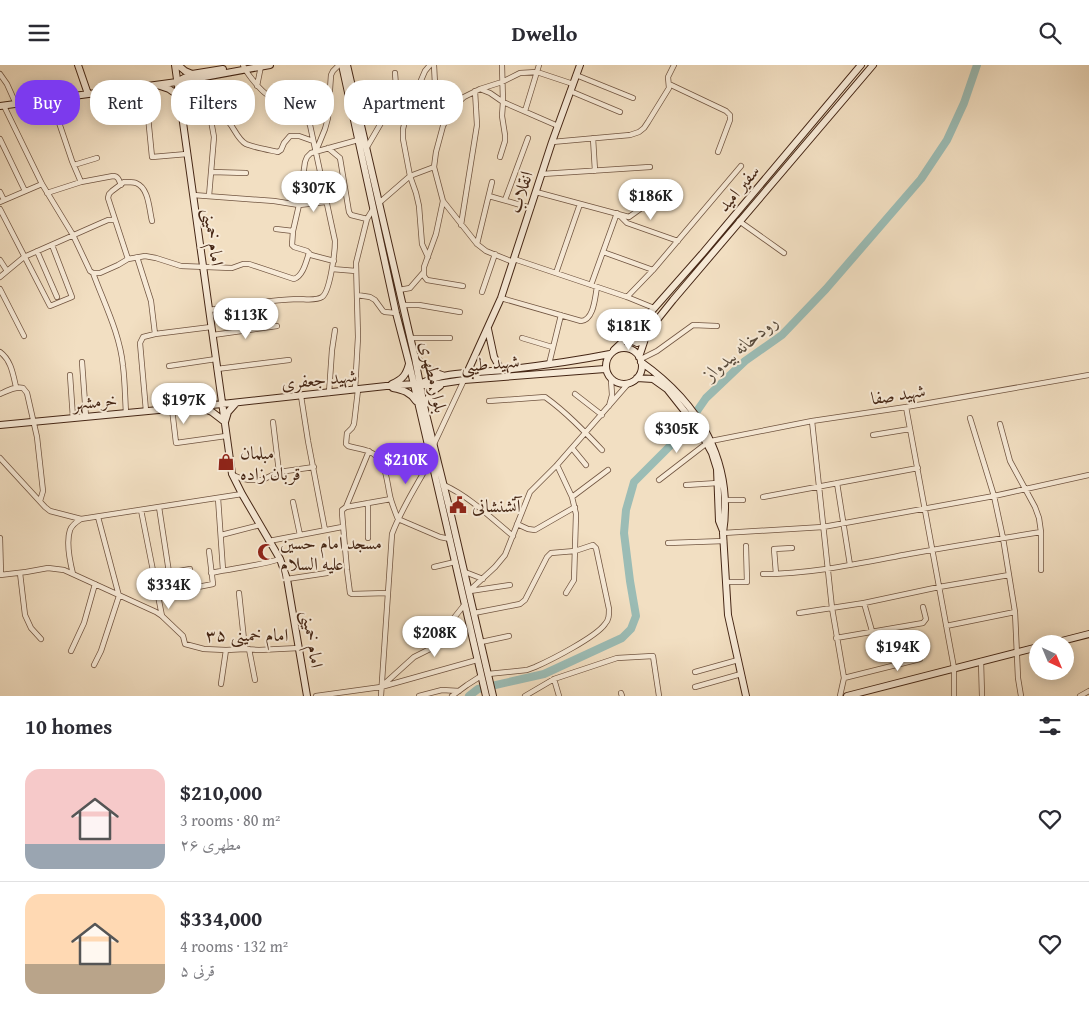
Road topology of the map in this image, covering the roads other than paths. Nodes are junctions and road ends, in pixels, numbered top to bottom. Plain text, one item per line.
1 (78, 65) edge
2 (176, 65) edge
3 (270, 65) edge
4 (432, 65) edge
5 (502, 65) edge
6 (539, 65) edge
7 (580, 65) edge
8 (674, 65) edge
9 (861, 65) edge
10 (873, 65) edge
11 (245, 66) edge
12 (261, 66) junction
13 (344, 69) edge
14 (536, 72) junction
15 (396, 73) dead end
16 (0, 75) edge
17 (576, 75) junction
18 (194, 77) junction
19 (177, 80) edge
20 (184, 80) edge
21 (192, 80) edge
22 (195, 80) edge
23 (396, 80) edge
24 (434, 80) edge
25 (502, 81) junction
26 (573, 84) junction
27 (669, 84) junction
28 (257, 86) junction
29 (478, 90) junction
30 (570, 91) junction
31 (88, 94) joint
32 (80, 95) edge
33 (463, 98) edge
34 (633, 98) dead end
35 (15, 102) edge
36 (503, 102) junction
37 (15, 104) edge
38 (2, 106) edge
39 (525, 111) junction
40 (620, 112) dead end
41 (60, 125) edge
42 (148, 125) edge
43 (183, 125) edge
44 (212, 125) edge
45 (230, 125) edge
46 (360, 125) edge
47 (380, 125) edge
48 (444, 125) edge
49 (558, 126) junction
50 (593, 138) junction
51 (0, 139) edge
52 (528, 139) dead end
53 (358, 140) junction
54 (313, 141) junction
55 (552, 142) junction
56 (328, 148) junction
57 (366, 149) junction
58 (316, 152) junction
59 (718, 152) dead end
60 (187, 154) junction
61 (500, 157) dead end
62 (97, 158) dead end
63 (74, 165) junction
64 (741, 166) dead end
65 (434, 167) junction
66 (650, 167) dead end
67 (595, 171) junction
68 (212, 172) junction
69 (246, 173) dead end
70 (542, 174) junction
71 (410, 176) junction
72 (81, 182) junction
73 (492, 182) dead end
74 (42, 184) junction
75 (121, 185) junction
76 (25, 191) junction
77 (0, 192) edge
78 (47, 193) junction
79 (536, 193) junction
80 (193, 195) junction
81 (661, 195) dead end
82 (209, 196) junction
83 (489, 196) junction
84 (505, 200) junction
85 (2, 201) edge
86 (443, 201) junction
87 (326, 202) junction
88 (379, 203) junction
89 (580, 204) junction
90 (299, 205) junction
91 (531, 208) junction
92 (0, 209) edge
93 (373, 209) junction
94 (617, 213) junction
95 (367, 219) junction
96 (115, 220) junction
97 (152, 221) dead end
98 (739, 221) junction
99 (462, 225) junction
100 (276, 229) dead end
101 (293, 231) junction
102 (73, 235) junction
103 (678, 241) junction
104 (477, 244) junction
105 (52, 245) junction
106 (37, 251) junction
107 (603, 251) junction
108 (309, 253) junction
109 (784, 253) dead end
110 (495, 255) junction
111 (24, 257) junction
112 (137, 257) junction
113 (428, 257) junction
114 (0, 259) edge
115 (128, 259) junction
116 (514, 260) junction
117 (334, 261) junction
118 (203, 266) junction
119 (332, 269) junction
120 (653, 270) junction
121 (7, 271) junction
122 (356, 271) junction
123 (93, 273) junction
124 (423, 273) junction
125 (556, 273) junction
126 (0, 277) edge
127 (591, 285) junction
128 (463, 286) dead end
129 (597, 287) junction
130 (0, 289) edge
131 (399, 291) junction
132 (482, 292) dead end
133 (357, 295) junction
134 (57, 297) dead end
135 (627, 297) junction
136 (501, 298) junction
137 (403, 305) junction
138 (654, 308) junction
139 (209, 310) junction
140 (460, 312) dead end
141 (396, 313) junction
142 (561, 315) junction
143 (278, 326) dead end
144 (717, 326) dead end
145 (211, 327) junction
146 (488, 327) junction
147 (335, 330) dead end
148 (634, 331) junction
149 (154, 334) junction
150 (212, 335) junction
151 (24, 336) dead end
152 (410, 337) junction
153 (450, 338) dead end
154 (522, 338) dead end
155 (645, 339) junction
156 (552, 347) junction
157 (0, 352) edge
158 (612, 352) junction
159 (412, 358) junction
160 (216, 359) junction
161 (640, 359) junction
162 (289, 360) dead end
163 (579, 360) junction
164 (82, 361) dead end
165 (549, 364) junction
166 (169, 366) dead end
167 (217, 369) junction
168 (605, 369) junction
169 (501, 370) junction
170 (581, 371) junction
171 (467, 373) junction
172 (70, 375) dead end
173 (1089, 375) edge
174 (447, 379) junction
175 (464, 380) junction
176 (611, 380) junction
177 (635, 380) junction
178 (417, 384) junction
179 (386, 386) junction
180 (16, 387) junction
181 (357, 390) junction
182 (329, 393) junction
183 (0, 394) edge
184 (575, 394) dead end
185 (301, 396) junction
186 (489, 401) dead end
187 (236, 403) junction
188 (222, 404) junction
189 (199, 406) junction
190 (421, 406) junction
191 (608, 407) junction
192 (906, 407) junction
193 (172, 409) junction
194 (146, 411) junction
195 (689, 412) junction
196 (126, 413) junction
197 (602, 415) junction
198 (86, 417) junction
199 (73, 418) junction
200 (970, 418) dead end
201 (273, 421) dead end
202 (812, 421) junction
203 (34, 422) junction
204 (225, 423) junction
205 (1000, 424) dead end
206 (0, 425) edge
207 (910, 429) junction
208 (586, 433) junction
209 (226, 435) junction
210 (873, 435) dead end
211 (709, 442) junction
212 (434, 444) junction
213 (572, 449) junction
214 (602, 450) dead end
215 (369, 451) junction
216 (0, 457) edge
217 (431, 459) junction
218 (557, 465) junction
219 (586, 465) dead end
220 (314, 467) junction
221 (918, 469) junction
222 (608, 470) dead end
223 (279, 472) junction
224 (232, 474) junction
225 (1089, 475) edge
226 (659, 480) dead end
227 (718, 483) junction
228 (837, 483) junction
229 (444, 485) junction
230 (686, 485) dead end
231 (819, 487) junction
232 (1024, 489) junction
233 (242, 495) junction
234 (994, 496) junction
235 (572, 497) junction
236 (763, 497) dead end
237 (218, 498) junction
238 (391, 499) junction
239 (725, 500) junction
240 (743, 500) dead end
241 (40, 501) junction
242 (293, 502) dead end
243 (368, 503) junction
244 (159, 507) junction
245 (346, 507) junction
246 (575, 507) junction
247 (925, 509) junction
248 (141, 510) junction
249 (448, 516) junction
250 (98, 517) junction
251 (81, 519) junction
252 (398, 519) junction
253 (844, 523) junction
254 (517, 524) junction
255 (260, 525) junction
256 (342, 527) junction
257 (824, 527) junction
258 (325, 530) junction
259 (1040, 532) junction
260 (724, 533) junction
261 (221, 535) junction
262 (300, 535) junction
263 (512, 536) junction
264 (0, 538) edge
265 (368, 538) dead end
266 (1003, 538) junction
267 (450, 539) junction
268 (269, 541) junction
269 (724, 541) junction
270 (668, 543) dead end
271 (746, 546) dead end
272 (792, 548) dead end
273 (932, 549) junction
274 (209, 551) dead end
275 (575, 551) junction
276 (280, 559) junction
277 (455, 562) junction
278 (850, 565) junction
279 (434, 567) dead end
280 (190, 569) dead end
281 (828, 569) junction
282 (223, 570) junction
283 (1040, 570) dead end
284 (465, 572) junction
285 (20, 573) junction
286 (169, 573) junction
287 (211, 573) junction
288 (327, 573) dead end
289 (73, 574) junction
290 (762, 574) dead end
291 (776, 574) junction
292 (1, 575) edge
293 (1009, 575) junction
294 (287, 579) junction
295 (483, 579) junction
296 (726, 582) junction
297 (95, 584) junction
298 (510, 585) dead end
299 (939, 587) junction
300 (172, 591) junction
301 (469, 591) junction
302 (239, 593) dead end
303 (388, 593) junction
304 (566, 593) dead end
305 (158, 595) junction
306 (119, 596) junction
307 (864, 603) junction
308 (464, 604) junction
309 (923, 607) dead end
310 (832, 608) junction
311 (1015, 612) junction
312 (474, 613) junction
313 (800, 613) dead end
314 (162, 616) junction
315 (946, 626) junction
316 (872, 631) junction
317 (1089, 634) edge
318 (509, 636) dead end
319 (836, 638) junction
320 (1074, 638) edge
321 (41, 639) dead end
322 (481, 642) junction
323 (299, 648) junction
324 (247, 649) junction
325 (1029, 649) edge
326 (226, 650) junction
327 (71, 651) dead end
328 (1017, 652) junction
329 (920, 659) dead end
330 (477, 660) junction
331 (738, 661) junction
332 (982, 661) junction
333 (94, 665) dead end
334 (954, 668) junction
335 (695, 672) dead end
336 (741, 675) junction
337 (489, 676) junction
338 (481, 677) junction
339 (554, 679) junction
340 (844, 679) junction
341 (255, 680) dead end
342 (221, 684) dead end
343 (487, 686) junction
344 (382, 687) junction
345 (695, 687) dead end
346 (459, 691) junction
347 (1089, 691) edge
348 (339, 694) edge
349 (489, 695) edge
350 (530, 695) edge
351 (307, 696) edge
352 (316, 696) edge
353 (381, 696) edge
354 (419, 696) edge
355 (452, 696) edge
356 (525, 696) edge
357 (559, 696) edge
358 (659, 696) edge
359 (746, 696) edge
360 (840, 696) edge
361 (847, 696) edge
362 (954, 696) edge
363 (982, 696) edge
364 (1021, 696) edge
365 (1080, 696) edge

1 - 31 street
2 - 18 street
2 - 19 street, امام خمینی
3 - 12 street
4 - 24 street
4 - 71 street
5 - 25 street
6 - 14 street
7 - 17 street, انقلاب
8 - 27 street
9 - 138 street, سفیر امید
10 - 98 street, سفیر امید
11 - 12 street
11 - 18 street
11 - 28 street
12 - 28 street
13 - 53 street, بلوار مطهری
13 - 58 street
14 - 25 street
14 - 26 street
14 - 39 street
15 - 23 street
16 - 35 street
17 - 26 street, انقلاب
17 - 34 street
18 - 20 street
18 - 21 street
18 - 22 street
25 - 29 street
25 - 36 street
26 - 30 street, انقلاب
27 - 50 street
27 - 59 street
28 - 54 street
29 - 33 street
29 - 36 street
29 - 99 street
30 - 40 street
30 - 49 street, انقلاب
31 - 32 street
36 - 39 street
36 - 61 street
37 - 38 street
38 - 74 street
39 - 49 street
41 - 63 street
42 - 60 street
43 - 60 street, امام خمینی
44 - 68 street
45 - 54 street
46 - 57 street, بلوار مطهری
47 - 57 street
48 - 65 street
49 - 55 street, انقلاب
50 - 55 street
50 - 67 street
51 - 76 street
52 - 84 street
53 - 56 street
53 - 93 street, بلوار مطهری
54 - 58 street
55 - 70 street, انقلاب
56 - 58 street
56 - 95 street
57 - 88 street, بلوار مطهری
58 - 87 street
58 - 90 street
60 - 80 street, امام خمینی
62 - 63 street
63 - 72 street
64 - 103 street
65 - 71 street
65 - 86 street
66 - 67 street
67 - 70 street
68 - 69 street
68 - 82 street
70 - 79 street, انقلاب
71 - 88 street
71 - 113 street
72 - 75 street
72 - 78 street
73 - 83 street
74 - 76 street
74 - 78 street
75 - 96 street
75 - 97 street
76 - 85 street
77 - 85 street
78 - 102 street
79 - 89 street
79 - 91 street, انقلاب
80 - 82 street
80 - 118 street, امام خمینی
81 - 94 street
82 - 90 street
83 - 84 street
83 - 104 street
84 - 91 street
86 - 99 street
86 - 113 street
87 - 90 street
87 - 117 street
88 - 131 street, بلوار مطهری
89 - 94 street
89 - 125 street
90 - 101 street
91 - 116 street, انقلاب
92 - 111 street
93 - 95 street
93 - 141 street, بلوار مطهری
94 - 103 street
94 - 107 street
95 - 122 street
96 - 102 street
96 - 115 street
98 - 109 street
98 - 155 street, سفیر امید
99 - 104 street
100 - 101 street
101 - 108 street
102 - 105 street
102 - 123 street
103 - 120 street
104 - 110 street
105 - 106 street
105 - 111 street
106 - 111 street
106 - 134 street
107 - 120 street
107 - 127 street
108 - 117 street
108 - 118 street
110 - 116 street
110 - 132 street
111 - 121 street
112 - 115 street
112 - 118 street
112 - 149 street
113 - 124 street
114 - 121 street
115 - 123 street
116 - 125 street
116 - 136 street, انقلاب
117 - 119 street
118 - 139 street, امام خمینی
119 - 122 street
119 - 139 street
120 - 135 street
121 - 126 street
122 - 133 street
123 - 196 street
124 - 128 street
124 - 131 street
125 - 127 street
127 - 129 street
129 - 135 street
129 - 142 street
130 - 151 street
131 - 137 street, بلوار مطهری
133 - 141 street
133 - 181 street
135 - 138 street
136 - 142 street
136 - 146 street, انقلاب
137 - 140 street
137 - 152 street, بلوار مطهری
138 - 148 street, سفیر امید
139 - 145 street, امام خمینی
141 - 159 street, بلوار مطهری
142 - 156 street
143 - 150 street
144 - 161 street
145 - 149 street
145 - 150 street, امام خمینی
146 - 169 street
146 - 171 street, انقلاب
147 - 182 street
148 - 155 street
148 - 158 street, سفیر امید
149 - 194 street
150 - 160 street, امام خمینی
152 - 153 street
152 - 159 street, بلوار مطهری
154 - 156 street
155 - 161 street, سفیر امید
156 - 165 street
157 - 180 street
158 - 161 street
158 - 163 street, شهید طیبی
158 - 168 street
159 - 174 street
159 - 178 street, بلوار مطهری
159 - 179 street
160 - 166 street
160 - 167 street, امام خمینی
161 - 177 street
161 - 195 street
162 - 167 street
163 - 165 street, شهید طیبی
163 - 170 street
164 - 198 street
165 - 169 street, شهید طیبی
167 - 188 street, امام خمینی
168 - 170 street, شهید طیبی
168 - 176 street
169 - 171 street, شهید طیبی
170 - 175 street, شهید طیبی
171 - 174 street, شهید طیبی
172 - 199 street
173 - 192 street, شهید صفا
174 - 175 street, شهید طیبی
174 - 178 street, شهید طیبی
174 - 190 street
175 - 212 street
176 - 177 street
176 - 191 street
177 - 191 street
177 - 195 street
178 - 179 street, شهید جعفری
178 - 190 street, بلوار مطهری
179 - 181 street, شهید جعفری
179 - 190 street
180 - 183 street
180 - 203 street
181 - 182 street, شهید جعفری
181 - 215 street
182 - 185 street, شهید جعفری
184 - 197 street
185 - 187 street, شهید جعفری
185 - 220 street
186 - 208 street
187 - 188 street, شهید جعفری
187 - 204 street
188 - 189 street, خرمشهر
188 - 204 street, امام خمینی
189 - 193 street, خرمشهر
189 - 204 street
190 - 212 street, بلوار مطهری
190 - 217 street, بلوار مطهری
191 - 197 street
192 - 202 street, شهید صفا
192 - 207 street
193 - 194 street, خرمشهر
193 - 209 street
194 - 196 street, خرمشهر
195 - 211 street
196 - 198 street, خرمشهر
197 - 208 street
198 - 199 street, خرمشهر
199 - 203 street, خرمشهر
200 - 234 street
201 - 223 street
202 - 211 street, شهید صفا
202 - 231 street
203 - 206 street, خرمشهر
203 - 241 street
204 - 209 street, امام خمینی
205 - 232 street
207 - 210 street
207 - 221 street
208 - 213 street
208 - 214 street
209 - 224 street, امام خمینی
211 - 226 street
211 - 227 street
211 - 239 street
212 - 229 street, بلوار مطهری
213 - 218 street
213 - 219 street
215 - 238 street
215 - 245 street
216 - 241 street
217 - 249 street, بلوار مطهری
217 - 252 street
218 - 235 street
218 - 254 street
220 - 223 street
220 - 258 street
221 - 228 street
221 - 247 street
222 - 235 street
223 - 224 street
224 - 233 street, امام خمینی
225 - 232 street
227 - 230 street
227 - 260 street
228 - 231 street
228 - 253 street
229 - 249 street, بلوار مطهری
229 - 263 street
231 - 236 street
231 - 257 street
232 - 234 street
232 - 259 street
233 - 237 street
233 - 255 street, امام خمینی
234 - 247 street
234 - 266 street
235 - 246 street
237 - 244 street
237 - 261 street
238 - 243 street
238 - 252 street
239 - 240 street
239 - 260 street
241 - 251 street
242 - 262 street
243 - 245 street
243 - 265 street
244 - 248 street
244 - 286 street
245 - 256 street
246 - 254 street
246 - 275 street
247 - 253 street
247 - 273 street
248 - 250 street
248 - 305 street
249 - 267 street, بلوار مطهری
249 - 284 street, بلوار مطهری
250 - 251 street
250 - 306 street
251 - 289 street
252 - 267 street
252 - 303 street
253 - 257 street
253 - 278 street
254 - 263 street
255 - 261 street
255 - 268 street, امام خمینی
256 - 258 street
256 - 303 street
257 - 260 street
257 - 281 street
258 - 262 street
259 - 266 street
259 - 283 street
260 - 269 street
261 - 282 street
262 - 268 street
263 - 295 street
264 - 292 street
266 - 273 street
266 - 293 street
267 - 277 street, بلوار مطهری
268 - 276 street, امام خمینی
269 - 270 street
269 - 296 street
271 - 296 street
272 - 291 street
273 - 278 street
273 - 299 street
274 - 287 street
275 - 304 street
275 - 312 street
275 - 337 street
276 - 282 street
276 - 294 street, امام خمینی
277 - 279 street
277 - 308 street, بلوار مطهری
278 - 281 street
280 - 286 street
281 - 291 street
281 - 310 street
282 - 287 street
284 - 295 street
284 - 301 street, بلوار مطهری
285 - 289 street, امام خمینی ۳۵
285 - 292 street, امام خمینی ۳۵
285 - 321 street
286 - 300 street
287 - 300 street
288 - 294 street
289 - 297 street, امام خمینی ۳۵
290 - 291 street
293 - 299 street
293 - 311 street
294 - 323 street, امام خمینی
295 - 301 street
296 - 331 street
297 - 306 street, امام خمینی ۳۵
297 - 327 street
298 - 301 street
299 - 307 street
299 - 315 street
300 - 305 street
301 - 312 street, بلوار مطهری
302 - 324 street
303 - 344 street
305 - 314 street
306 - 314 street, امام خمینی ۳۵
306 - 333 street
307 - 310 street
307 - 316 street
308 - 330 street, بلوار مطهری
308 - 344 street
309 - 316 street
310 - 313 street
310 - 319 street
311 - 315 street
311 - 328 street
312 - 322 street, بلوار مطهری
314 - 326 street, امام خمینی ۳۵
315 - 334 street
316 - 319 street
317 - 320 street
318 - 322 street
319 - 340 street
322 - 337 street, بلوار مطهری
323 - 324 street, امام خمینی ۳۵
323 - 351 street, امام خمینی
324 - 326 street, امام خمینی ۳۵
324 - 341 street
325 - 328 street
326 - 342 street
328 - 332 street
328 - 364 street
329 - 340 street
330 - 338 street, بلوار مطهری
330 - 344 street
331 - 335 street
331 - 336 street
332 - 334 street
332 - 363 street
334 - 361 street
334 - 362 street
336 - 345 street
336 - 359 street
337 - 343 street, بلوار مطهری
338 - 343 street, بلوار مطهری
338 - 346 street
339 - 350 street
339 - 357 street
339 - 358 street
340 - 360 street
343 - 349 street, بلوار مطهری
344 - 348 street
344 - 353 street
346 - 354 street
346 - 355 street
347 - 365 street
348 - 352 street
350 - 356 street

